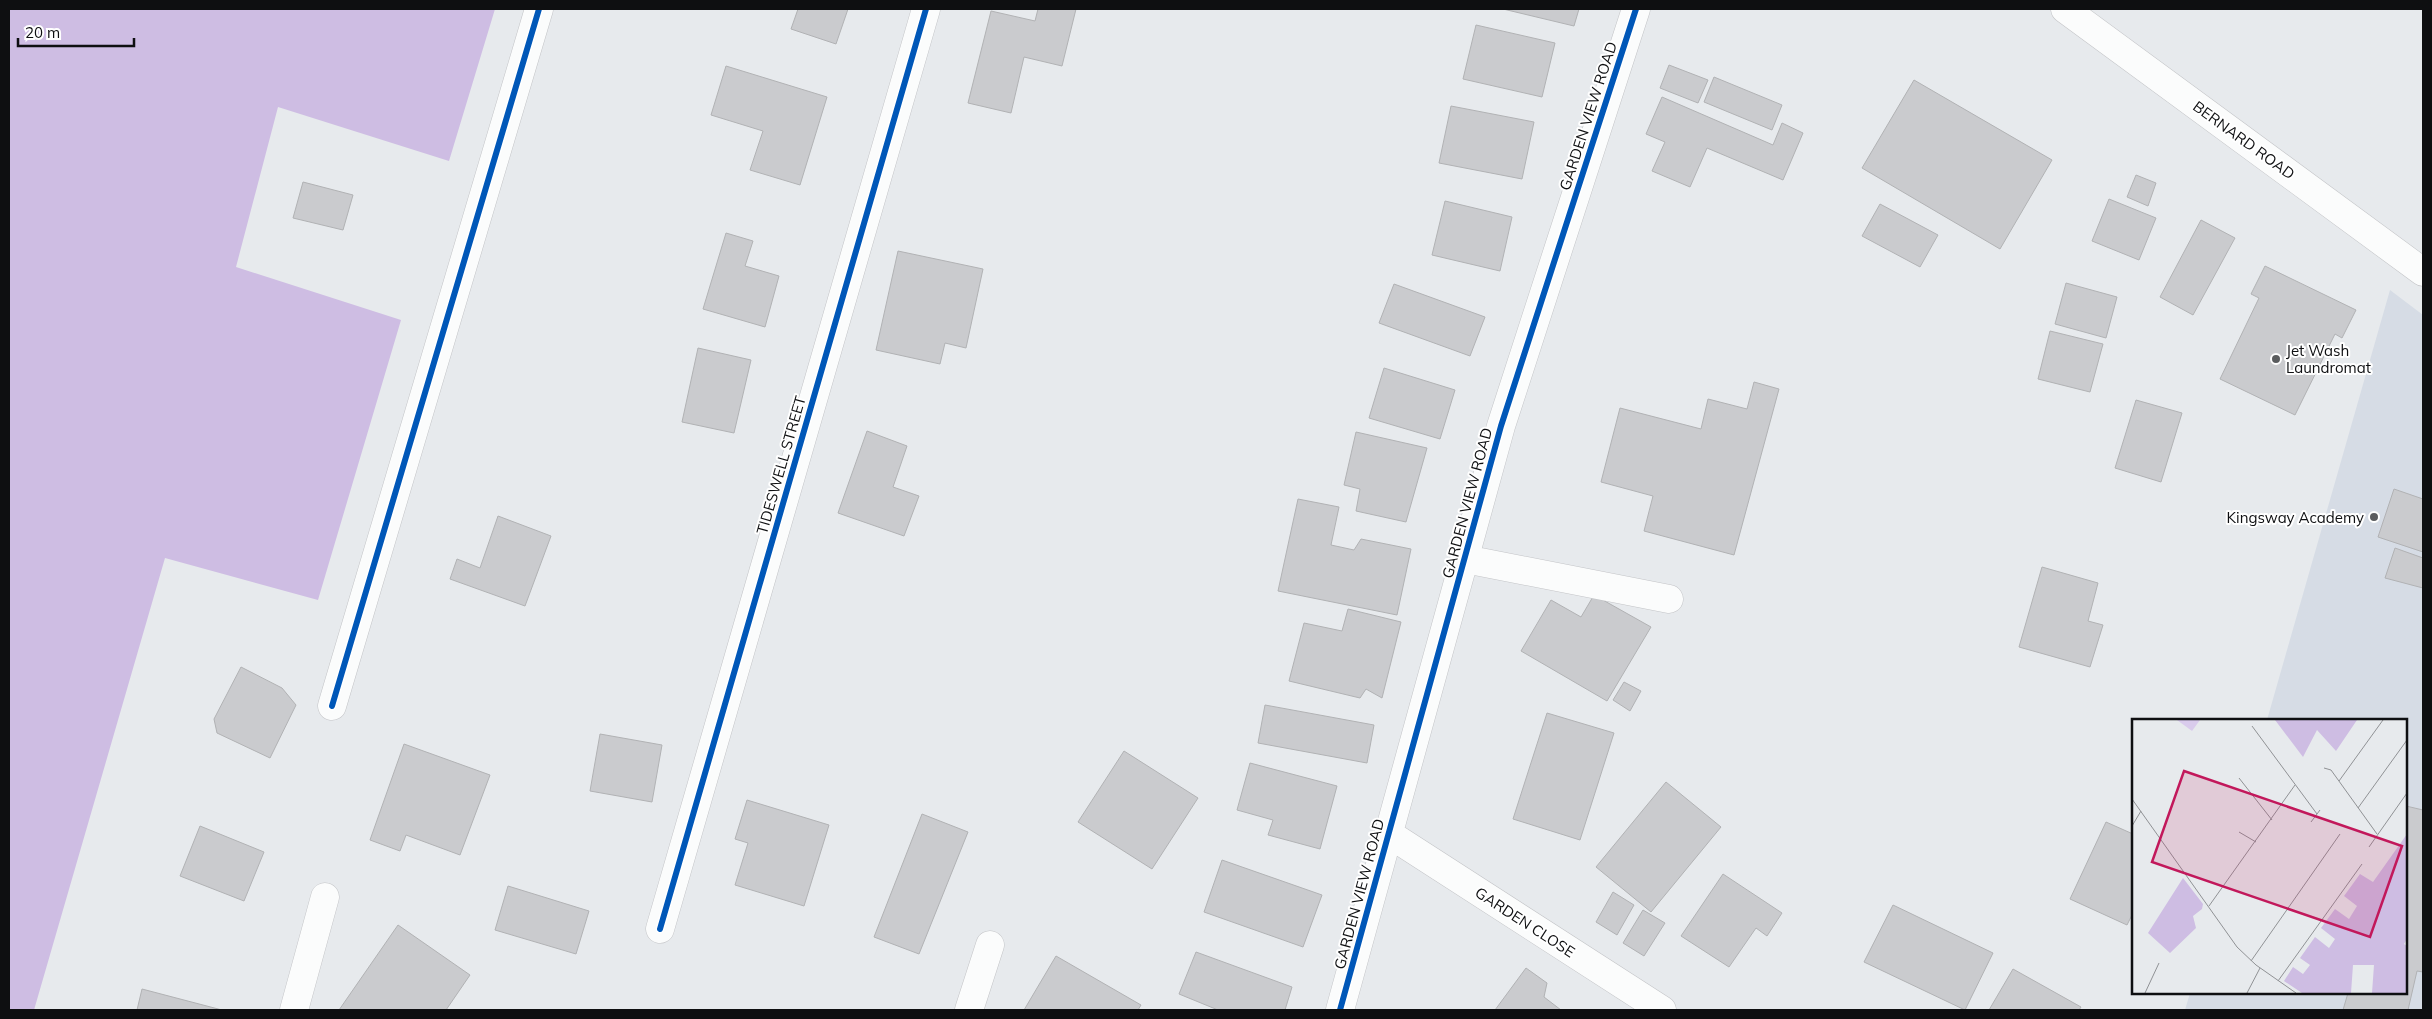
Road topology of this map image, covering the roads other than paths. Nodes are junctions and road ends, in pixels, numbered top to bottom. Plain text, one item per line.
1 (540, 9) edge
2 (926, 9) edge
3 (1636, 9) edge
4 (2065, 9) edge
5 (2423, 272) edge
6 (1464, 559) junction
7 (1670, 599) dead end
8 (332, 706) dead end
9 (1389, 834) junction
10 (325, 898) dead end
11 (660, 929) dead end
12 (990, 945) dead end
13 (294, 1010) edge
14 (969, 1010) edge
15 (1340, 1010) edge
16 (1662, 1010) edge

1 - 8 street
2 - 11 street, TIDESWELL STREET
3 - 6 street, GARDEN VIEW ROAD
4 - 5 street, BERNARD ROAD
6 - 7 street
6 - 9 street, GARDEN VIEW ROAD
9 - 15 street, GARDEN VIEW ROAD
9 - 16 street, GARDEN CLOSE
10 - 13 street
12 - 14 street

